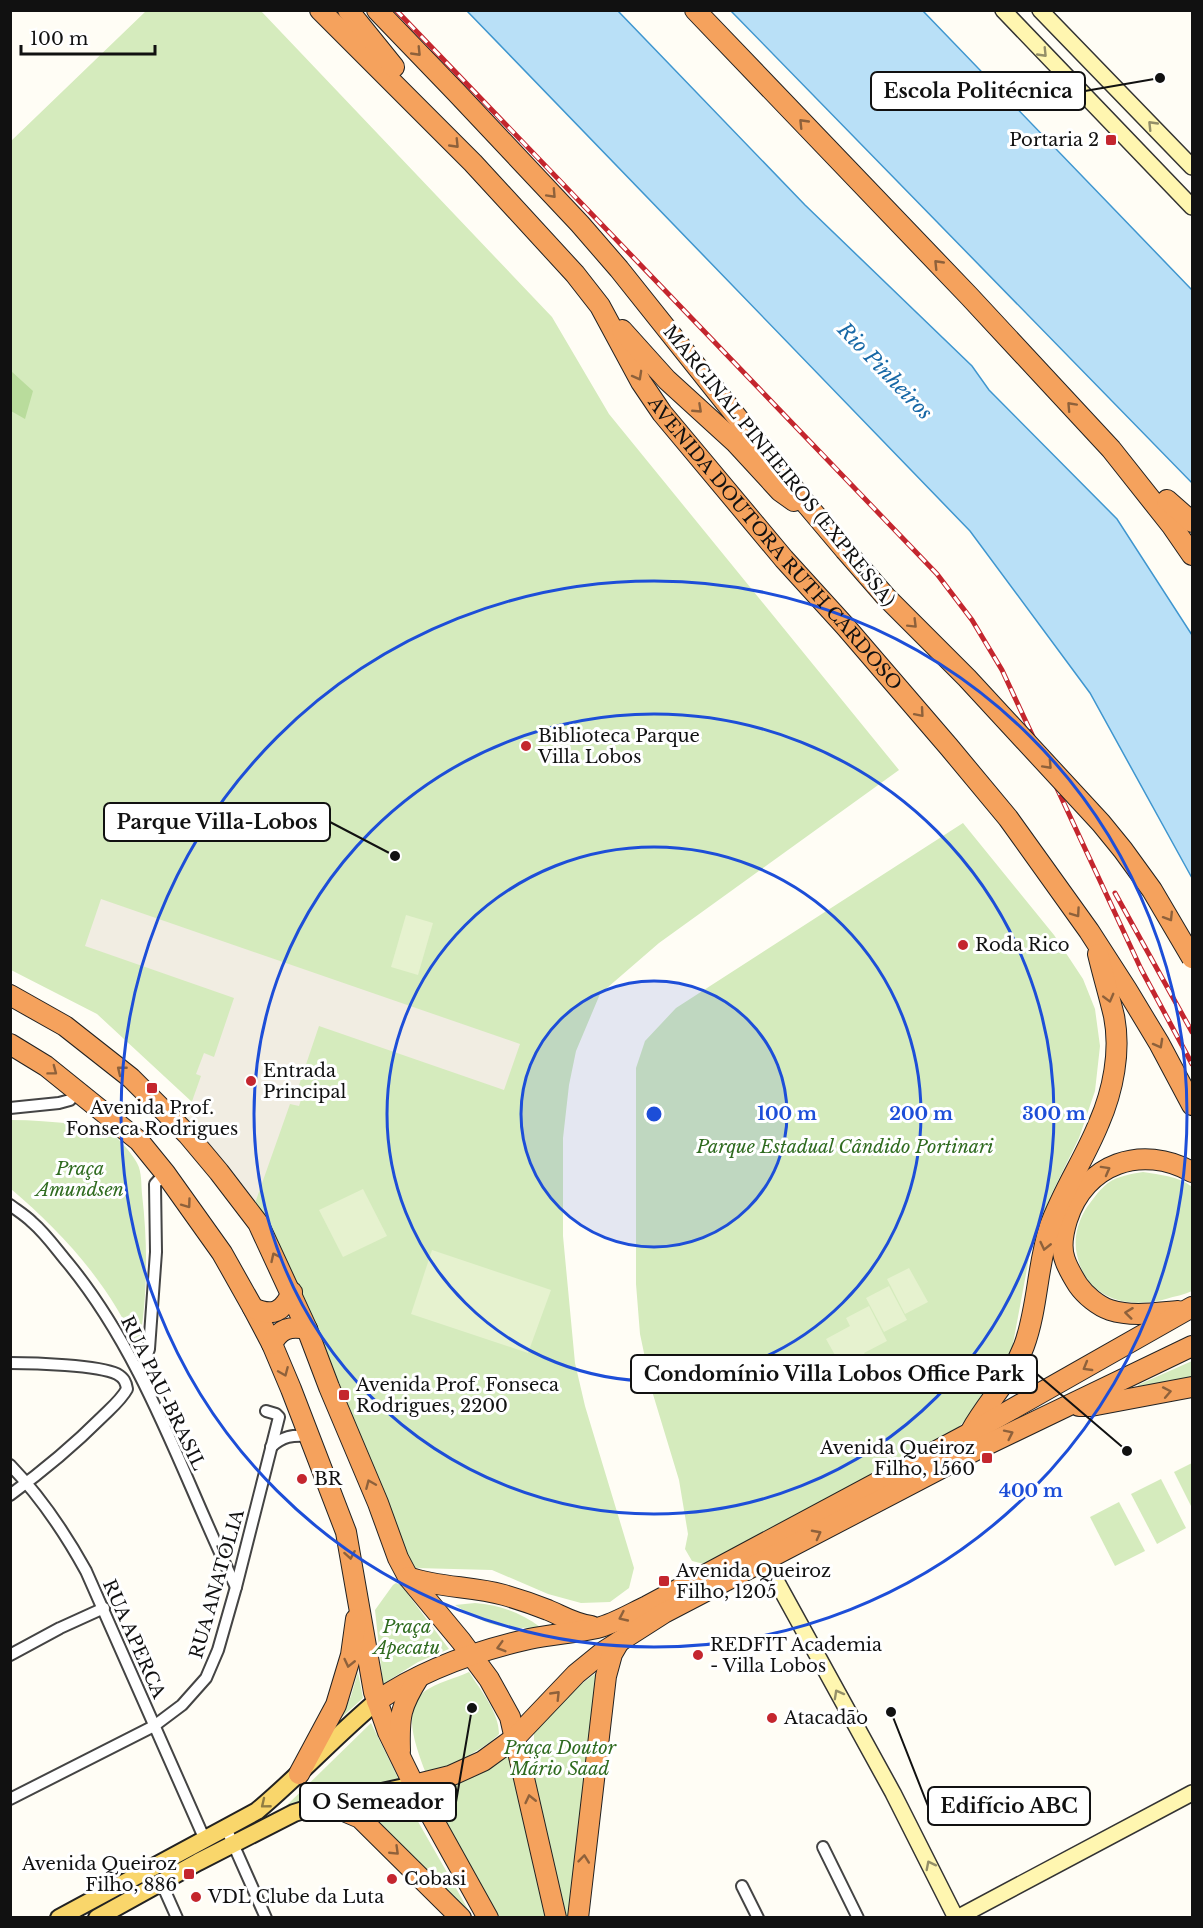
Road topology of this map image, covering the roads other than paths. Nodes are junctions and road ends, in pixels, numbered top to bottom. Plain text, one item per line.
1 (320, 10) edge
2 (348, 10) edge
3 (377, 10) edge
4 (695, 10) edge
5 (1003, 10) edge
6 (1041, 10) edge
7 (414, 102) junction
8 (1192, 167) edge
9 (1192, 207) edge
10 (600, 306) junction
11 (1111, 448) junction
12 (1167, 500) junction
13 (807, 506) junction
14 (1192, 522) edge
15 (1192, 535) edge
16 (1192, 555) edge
17 (1095, 942) junction
18 (1192, 958) edge
19 (10, 995) edge
20 (10, 1044) edge
21 (78, 1091) junction
22 (1192, 1105) edge
23 (10, 1108) edge
24 (1192, 1172) edge
25 (165, 1173) junction
26 (10, 1206) edge
27 (292, 1292) junction
28 (253, 1308) junction
29 (1190, 1308) edge
30 (308, 1329) junction
31 (272, 1344) junction
32 (1192, 1346) edge
33 (10, 1363) edge
34 (138, 1371) junction
35 (1192, 1387) edge
36 (1068, 1406) junction
37 (266, 1411) dead end
38 (970, 1433) junction
39 (308, 1436) junction
40 (271, 1447) junction
41 (10, 1465) edge
42 (27, 1482) junction
43 (10, 1495) edge
44 (762, 1554) junction
45 (408, 1577) junction
46 (236, 1587) junction
47 (358, 1605) junction
48 (104, 1608) junction
49 (599, 1628) junction
50 (620, 1641) junction
51 (10, 1655) edge
52 (471, 1655) junction
53 (419, 1677) junction
54 (377, 1701) junction
55 (154, 1726) junction
56 (516, 1737) junction
57 (400, 1756) junction
58 (299, 1774) junction
59 (414, 1785) junction
60 (1192, 1793) edge
61 (10, 1799) edge
62 (314, 1807) junction
63 (230, 1835) junction
64 (205, 1840) junction
65 (823, 1847) dead end
66 (161, 1882) junction
67 (742, 1886) dead end
68 (59, 1917) edge
69 (97, 1917) edge
70 (177, 1917) edge
71 (266, 1917) edge
72 (461, 1917) edge
73 (488, 1917) edge
74 (555, 1917) edge
75 (578, 1917) edge
76 (758, 1917) edge
77 (858, 1917) edge
78 (957, 1917) edge

1 - 7 highway, AVENIDA DOUTORA RUTH CARDOSO
2 - 7 highway
3 -> 13 highway, MARGINAL PINHEIROS (EXPRESSA)
11 -> 4 highway
5 -> 9 street
8 -> 6 street
7 -> 10 highway, AVENIDA DOUTORA RUTH CARDOSO
10 -> 13 highway
10 -> 17 highway, AVENIDA DOUTORA RUTH CARDOSO
11 - 12 highway
11 - 16 highway
12 - 14 highway
12 - 15 highway
13 -> 18 highway, MARGINAL PINHEIROS (EXPRESSA), bridge
17 -> 22 highway, AVENIDA DOUTORA RUTH CARDOSO
17 -> 38 highway
27 -> 19 highway
20 -> 21 highway
21 - 23 street
21 - 25 highway
29 -> 24 highway
25 -> 28 highway
25 - 34 street
26 - 34 street, RUA PAU-BRASIL
27 - 28 highway
27 - 30 highway
28 - 31 highway
29 -> 38 highway
30 - 31 highway
45 -> 30 highway
31 -> 39 highway
32 - 36 highway
33 - 42 street
34 - 46 street, RUA PAU-BRASIL
36 -> 35 highway
44 -> 36 highway
37 - 40 street, RUA ANATÓLIA
38 - 44 highway
39 - 40 street
39 -> 47 highway
40 - 46 street, RUA ANATÓLIA
41 - 42 street, RUA APERCA
42 - 43 street
42 - 48 street, RUA APERCA
44 -> 49 highway
44 - 50 highway
78 -> 44 street
45 - 49 highway
45 - 52 highway
46 - 55 street, RUA ANATÓLIA
47 - 54 highway
47 -> 58 highway
48 - 51 street
48 - 55 street, RUA APERCA
49 -> 52 highway
56 -> 50 highway
75 -> 50 highway
52 - 53 highway
52 - 56 highway
53 - 54 highway
53 - 57 highway
54 - 57 highway
54 - 58 main road
55 - 61 street, RUA ANATÓLIA
55 - 64 street, RUA APERCA
56 - 59 highway
74 -> 56 highway
57 - 59 highway
58 -> 63 main road
59 - 62 main road
59 - 73 highway
60 - 78 street
62 - 63 main road
62 -> 72 highway
63 - 64 main road
63 - 66 main road
63 - 71 street
64 - 68 main road
65 - 77 street
66 - 69 main road
66 - 70 street
67 - 76 street

